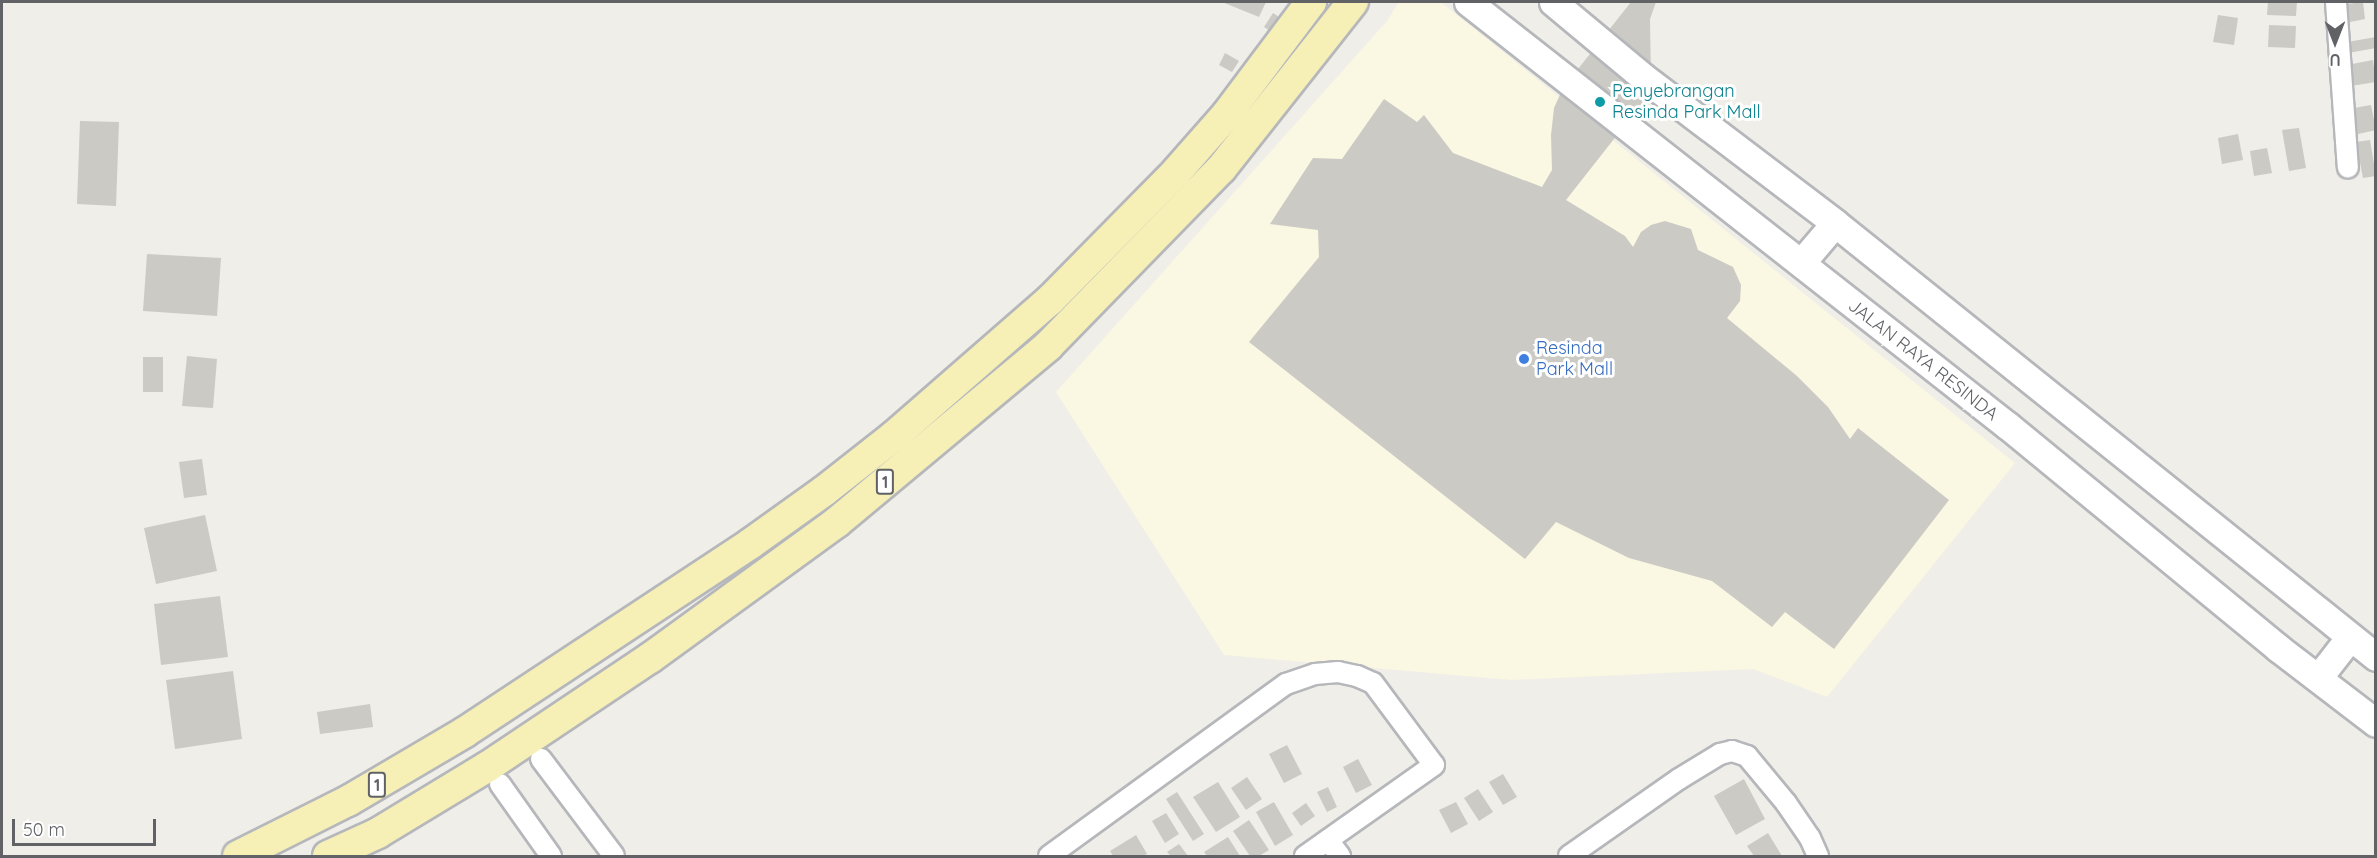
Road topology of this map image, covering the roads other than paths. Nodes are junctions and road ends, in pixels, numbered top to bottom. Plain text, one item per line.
1 (1311, 2) edge
2 (1353, 2) edge
3 (1468, 2) edge
4 (1553, 2) edge
5 (2336, 2) edge
6 (2348, 168) dead end
7 (1835, 223) junction
8 (1802, 263) junction
9 (2350, 637) junction
10 (2376, 657) edge
11 (2318, 678) junction
12 (2376, 723) edge
13 (541, 759) dead end
14 (500, 784) dead end
15 (1328, 840) junction
16 (238, 856) edge
17 (328, 856) edge
18 (551, 856) edge
19 (614, 856) edge
20 (1049, 856) edge
21 (1305, 856) edge
22 (1340, 856) edge
23 (1569, 856) edge
24 (1818, 856) edge

1 - 16 main road, 1
2 - 17 main road, 1
3 - 8 street, JALAN RAYA RESINDA
4 - 7 street
5 - 6 street
7 - 8 street
7 - 9 street
8 - 11 street, JALAN RAYA RESINDA
9 - 10 street
9 - 11 street
11 - 12 street, JALAN RAYA RESINDA
13 - 19 street
14 - 18 street
15 - 20 street
15 - 21 street
15 - 22 street
23 - 24 street

